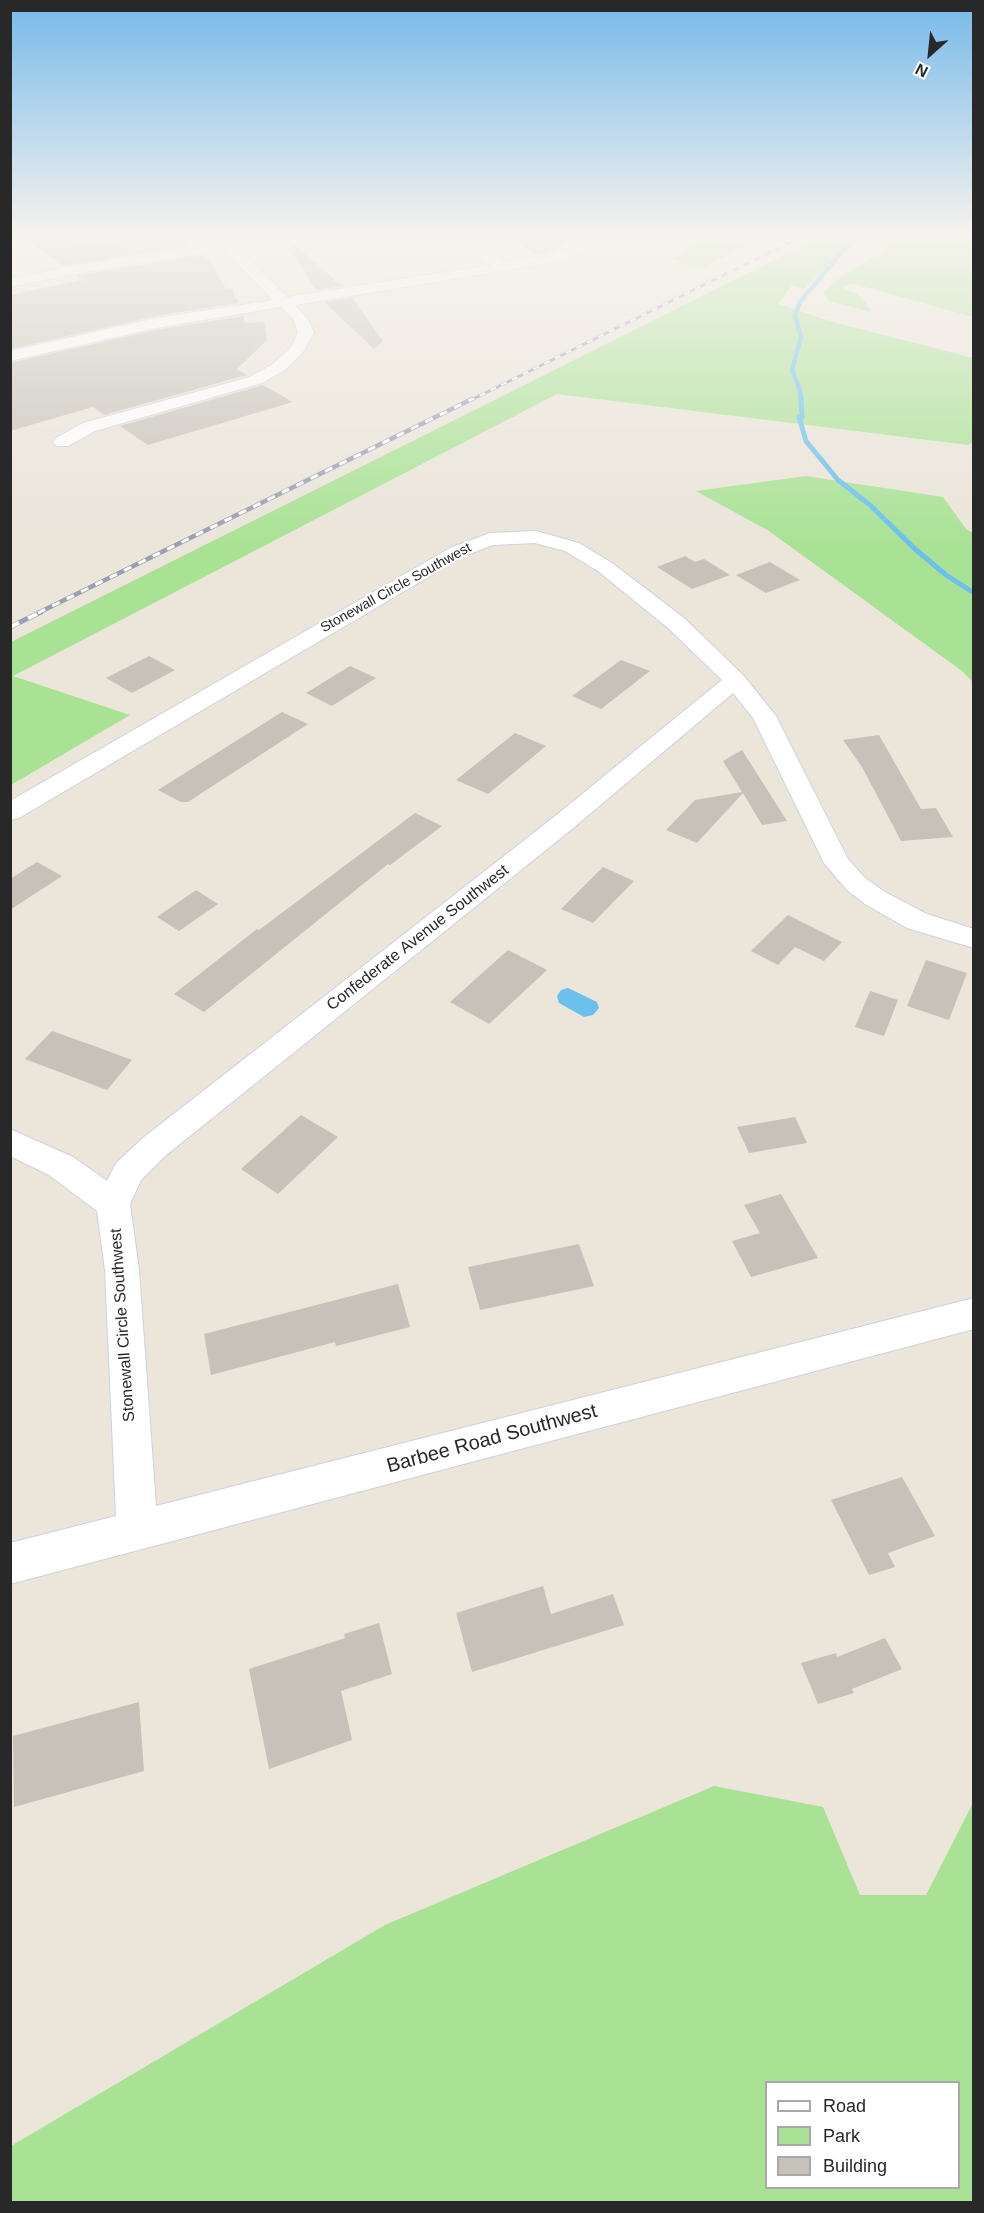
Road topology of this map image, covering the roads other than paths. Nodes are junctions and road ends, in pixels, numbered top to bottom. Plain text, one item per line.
1 (103, 335) edge
2 (305, 335) edge
3 (10, 357) edge
4 (62, 442) dead end
5 (735, 680) junction
6 (10, 812) edge
7 (974, 939) edge
8 (10, 1141) edge
9 (113, 1204) junction
10 (974, 1313) edge
11 (137, 1531) junction
12 (10, 1564) edge

1 - 3 street
2 - 4 street
5 - 6 street, Stonewall Circle Southwest
5 - 7 street, Stonewall Circle Southwest
5 - 9 street, Confederate Avenue Southwest
8 - 9 street, Stonewall Circle Southwest
9 - 11 street, Stonewall Circle Southwest
10 - 11 street, Barbee Road Southwest
11 - 12 street, Barbee Road Southwest

